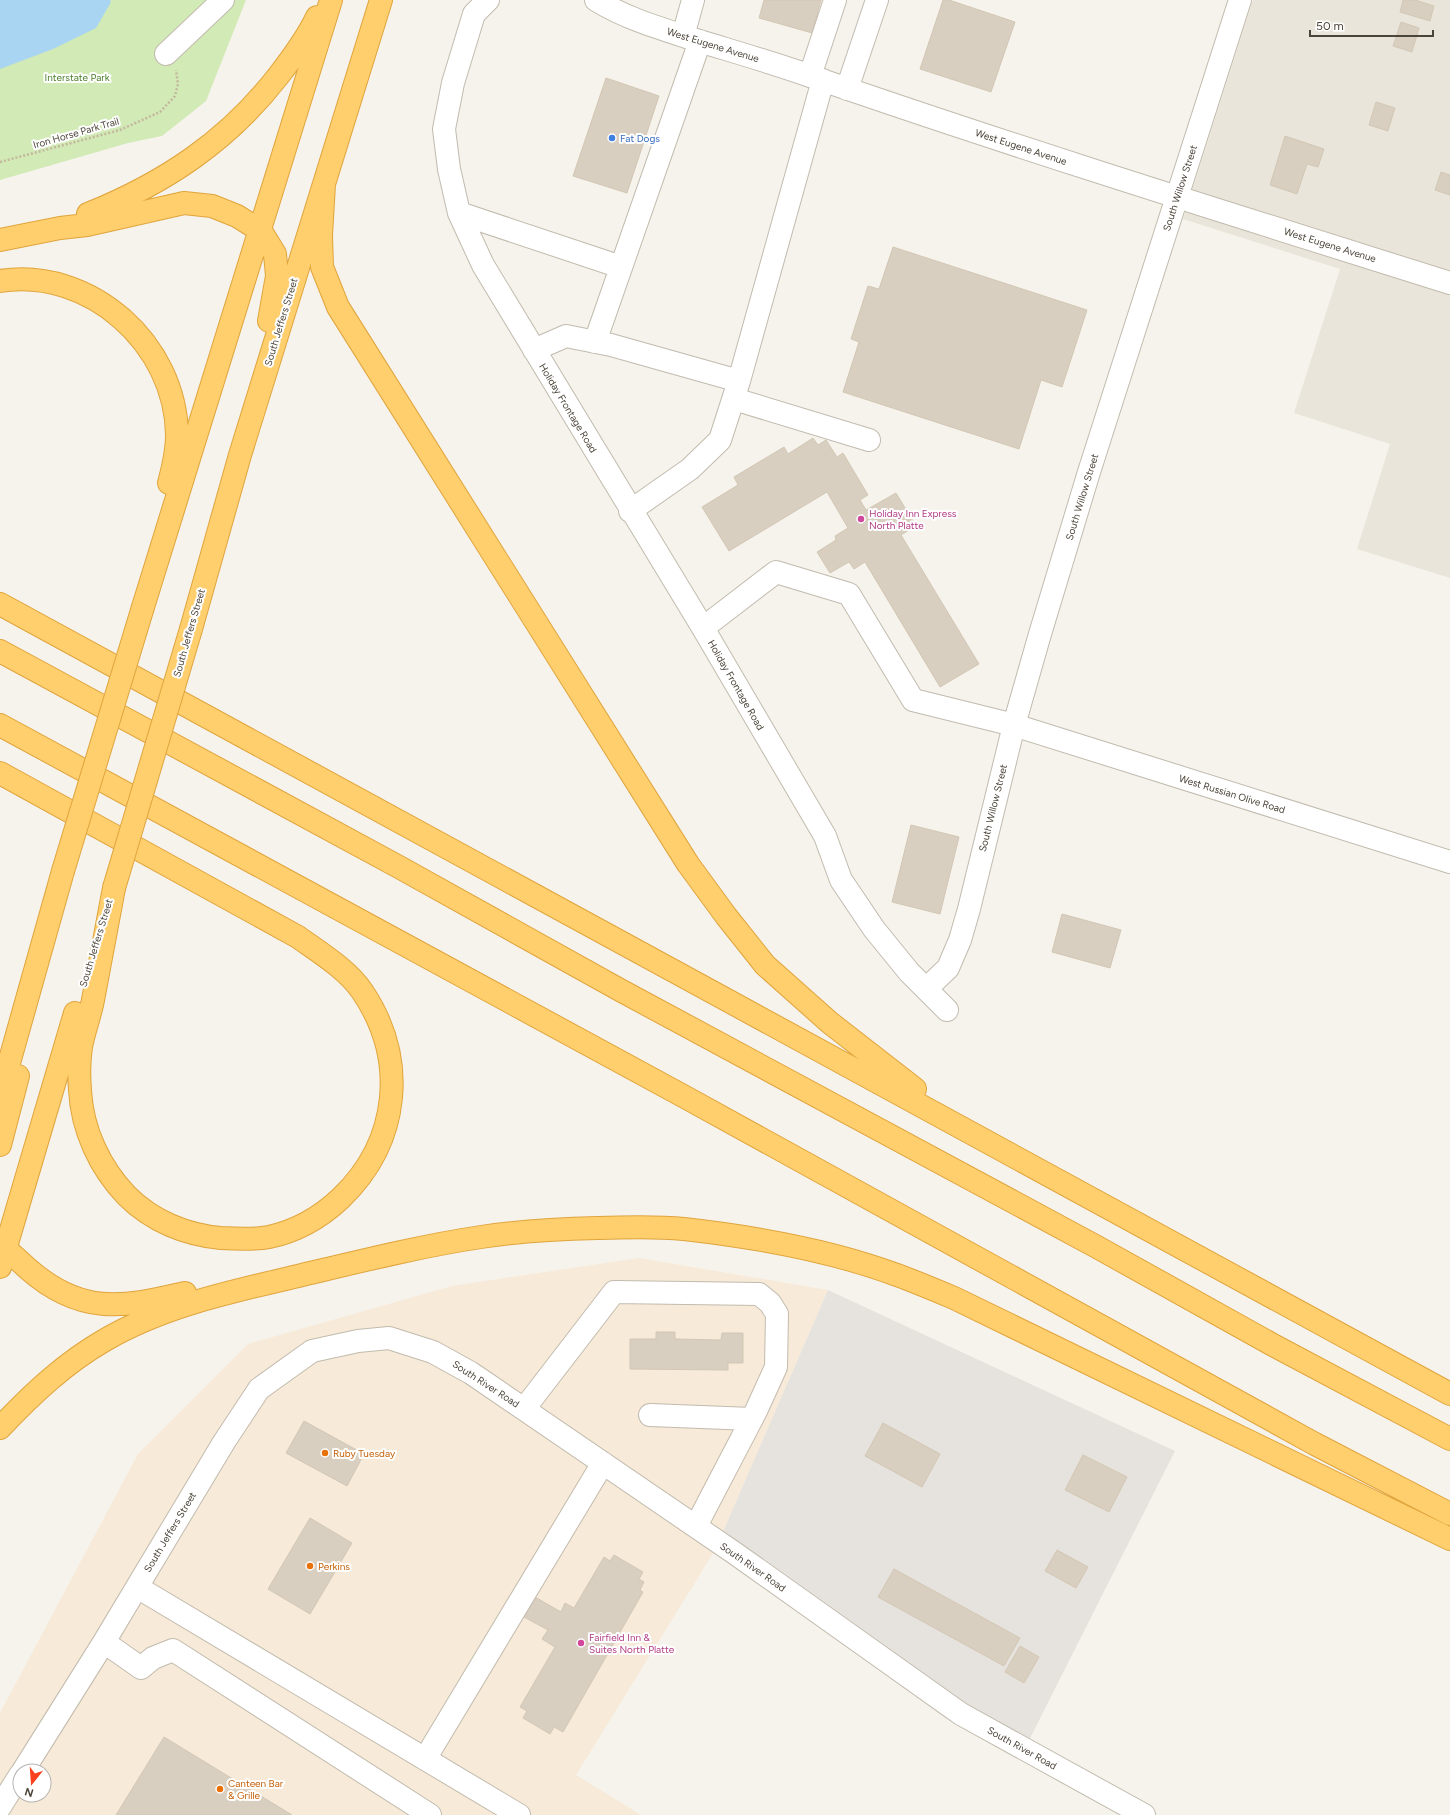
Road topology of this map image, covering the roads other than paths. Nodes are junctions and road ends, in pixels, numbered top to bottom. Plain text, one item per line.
1 (223, 0) edge
2 (325, 0) edge
3 (331, 0) edge
4 (382, 0) edge
5 (596, 0) edge
6 (692, 0) edge
7 (835, 0) edge
8 (877, 0) edge
9 (1240, 0) edge
10 (480, 5) edge
11 (691, 38) junction
12 (166, 54) road end
13 (816, 78) junction
14 (847, 88) junction
15 (324, 184) junction
16 (1177, 197) junction
17 (459, 213) junction
18 (60, 228) junction
19 (261, 231) junction
20 (0, 240) edge
21 (621, 267) junction
22 (0, 281) edge
23 (1450, 283) edge
24 (595, 342) junction
25 (534, 350) junction
26 (736, 390) junction
27 (869, 440) dead end
28 (240, 455) junction
29 (630, 511) junction
30 (0, 604) edge
31 (143, 607) junction
32 (703, 628) junction
33 (0, 651) edge
34 (0, 725) edge
35 (1014, 725) junction
36 (0, 773) edge
37 (1450, 862) edge
38 (114, 888) junction
39 (926, 990) junction
40 (947, 1010) dead end
41 (21, 1023) junction
42 (0, 1095) edge
43 (0, 1145) edge
44 (1035, 1167) junction
45 (2, 1252) edge
46 (377, 1258) junction
47 (358, 1341) joint
48 (1450, 1394) edge
49 (524, 1409) junction
50 (650, 1415) dead end
51 (752, 1419) junction
52 (0, 1428) edge
53 (1450, 1440) edge
54 (603, 1463) junction
55 (1450, 1514) edge
56 (696, 1526) junction
57 (1450, 1539) edge
58 (137, 1588) junction
59 (104, 1642) junction
60 (425, 1759) junction
61 (28, 1763) edge
62 (12, 1788) edge
63 (0, 1807) edge
64 (430, 1815) edge
65 (519, 1815) edge
66 (1144, 1815) edge

1 - 12 street
2 - 18 highway
3 - 19 highway
4 - 15 highway, South Jeffers Street
5 - 11 street, West Eugene Avenue
6 - 11 street
7 - 13 street
8 - 14 street
9 - 16 street, South Willow Street
10 - 17 street, Holiday Frontage Road
11 - 13 street, West Eugene Avenue
11 - 21 street
13 - 14 street, West Eugene Avenue
13 - 26 street
14 - 16 street, West Eugene Avenue
15 - 28 highway, South Jeffers Street
15 - 44 highway
16 - 23 street, West Eugene Avenue
16 - 35 street, South Willow Street
17 - 21 street
17 - 25 street, Holiday Frontage Road
18 - 19 highway
18 - 20 highway
19 - 28 highway
19 - 31 highway
21 - 24 street
22 - 31 highway
24 - 25 street, Holiday Frontage Road
24 - 26 street, Holiday Frontage Road
25 - 29 street, Holiday Frontage Road
26 - 27 street, Holiday Frontage Road
26 - 29 street
28 - 38 highway, South Jeffers Street, bridge
29 - 32 street, Holiday Frontage Road
30 - 44 highway
31 - 41 highway, bridge
32 - 35 street, West Russian Olive Road
32 - 39 street, Holiday Frontage Road
33 - 53 highway
34 - 55 highway
35 - 37 street, West Russian Olive Road
35 - 39 street, South Willow Street
36 - 38 highway
38 - 45 highway, South Jeffers Street
39 - 40 street, Holiday Frontage Road
41 - 42 highway
41 - 43 highway
44 - 48 highway
45 - 46 highway
46 - 52 highway
46 - 57 highway
47 - 49 street, South River Road
47 - 58 street, South Jeffers Street
49 - 51 street
49 - 54 street, South River Road
50 - 51 street
51 - 56 street
54 - 56 street, South River Road
54 - 60 street
56 - 66 street, South River Road
58 - 59 street, South Jeffers Street
58 - 60 street
59 - 61 street, South Jeffers Street
59 - 64 street
60 - 65 street
62 - 63 street

